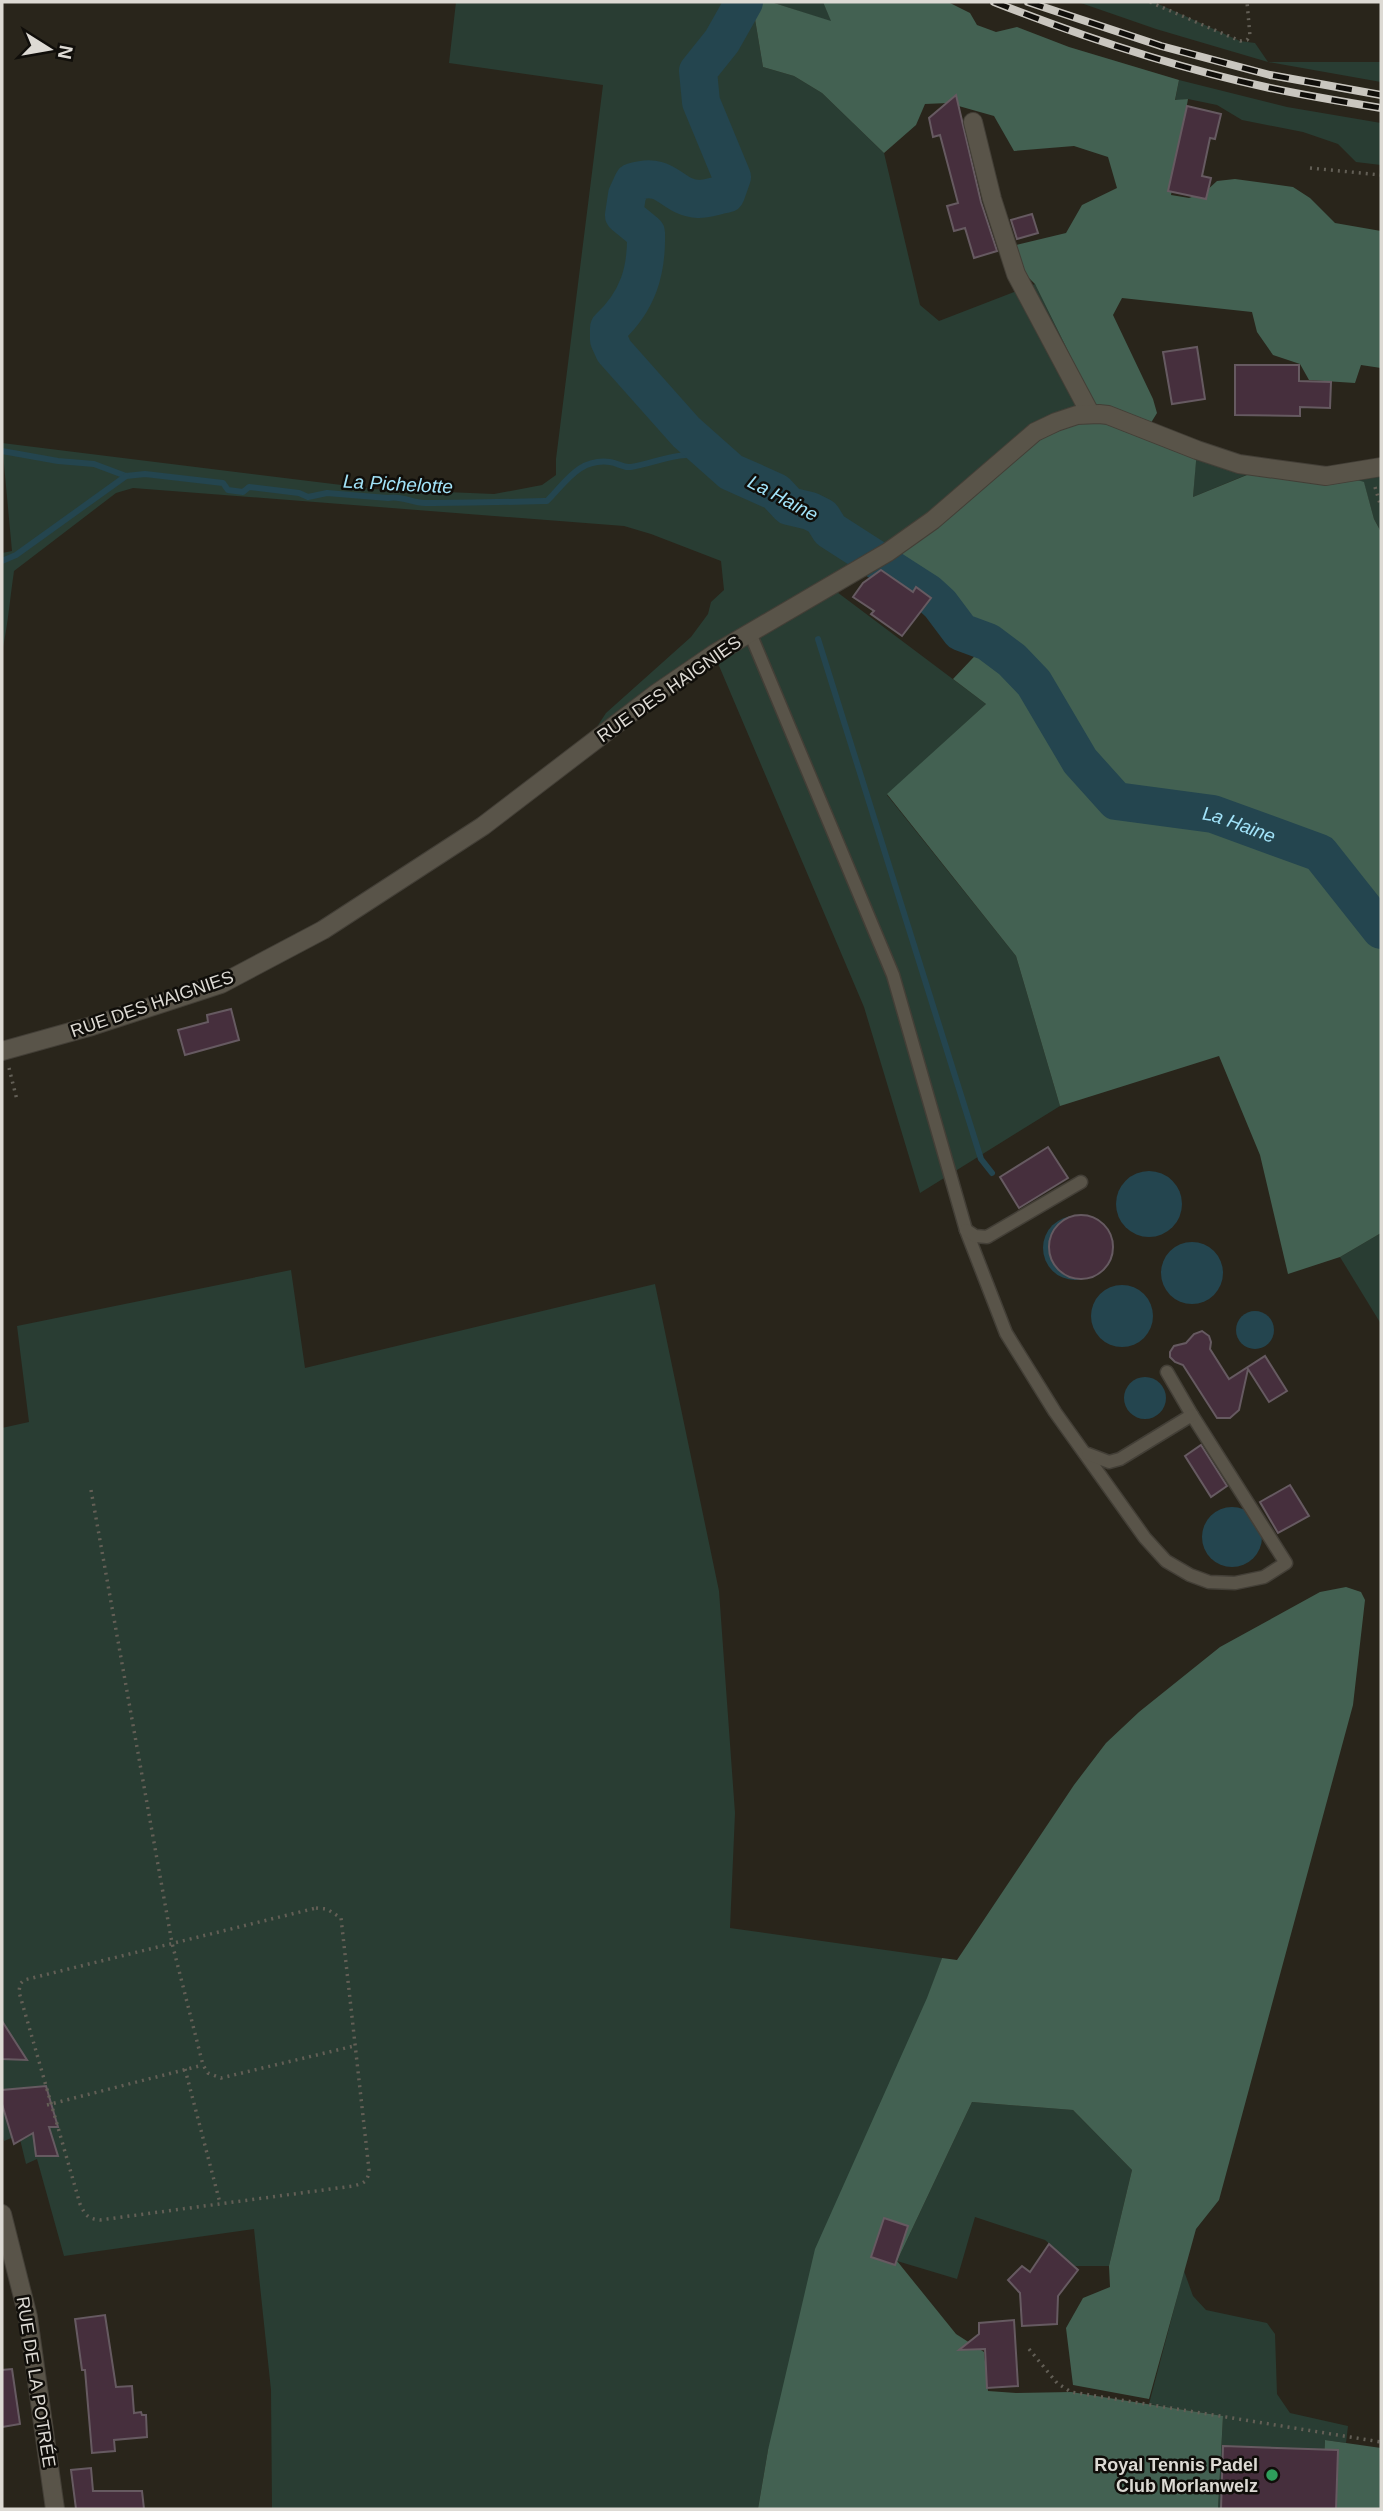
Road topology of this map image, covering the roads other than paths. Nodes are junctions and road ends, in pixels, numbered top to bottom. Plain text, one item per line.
1 (973, 122) dead end
2 (1090, 413) junction
3 (1381, 467) edge
4 (750, 633) junction
5 (3, 1051) edge
6 (1082, 1182) dead end
7 (966, 1230) junction
8 (1167, 1372) dead end
9 (1192, 1415) junction
10 (1086, 1454) junction
11 (2, 2214) edge
12 (55, 2509) edge

1 - 2 street
2 - 3 street, RUE DES HAIGNIES
2 - 4 street, RUE DES HAIGNIES
4 - 5 street, RUE DES HAIGNIES
4 - 7 lane
6 - 7 lane
7 - 10 lane
8 - 9 lane
9 - 10 lane
9 - 10 lane
11 - 12 street, RUE DE LA POTRÉE

